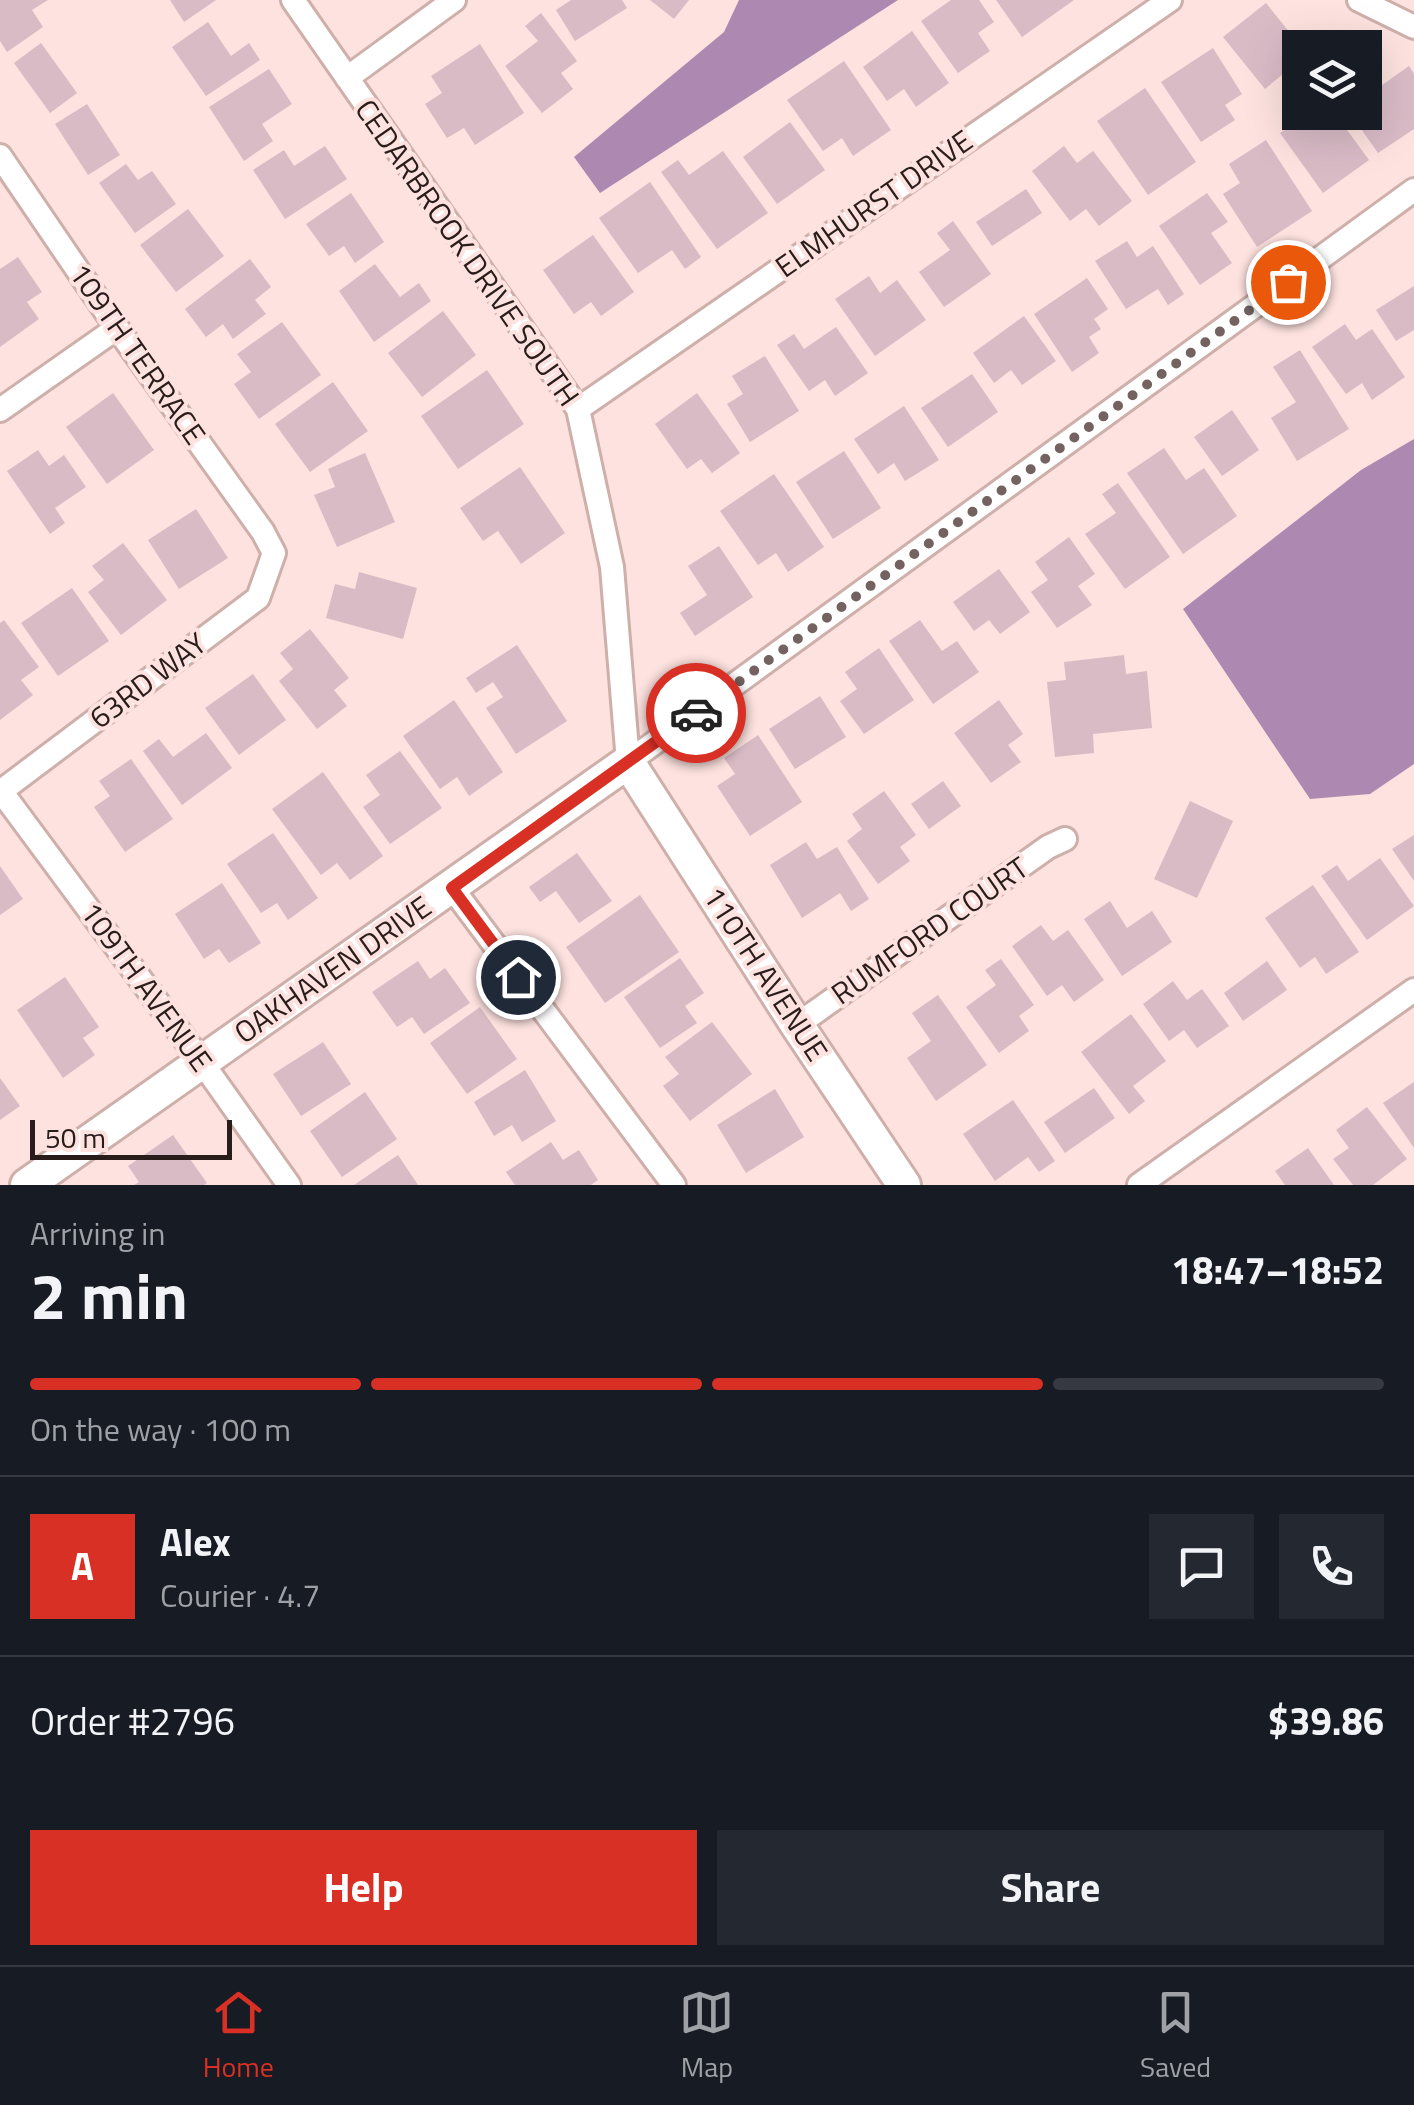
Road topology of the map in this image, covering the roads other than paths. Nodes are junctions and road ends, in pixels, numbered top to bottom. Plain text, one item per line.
1 (293, 0) edge
2 (454, 0) edge
3 (1170, 0) edge
4 (1359, 0) edge
5 (1414, 27) edge
6 (347, 78) junction
7 (0, 156) edge
8 (1414, 190) edge
9 (118, 328) junction
10 (578, 409) junction
11 (0, 410) edge
12 (274, 553) joint
13 (628, 762) junction
14 (0, 791) edge
15 (1065, 838) dead end
16 (452, 888) junction
17 (1414, 990) edge
18 (797, 1026) junction
19 (202, 1062) junction
20 (27, 1185) edge
21 (289, 1185) edge
22 (674, 1185) edge
23 (904, 1185) edge
24 (1139, 1185) edge

1 - 6 street, CEDARBROOK DRIVE SOUTH
2 - 6 street
3 - 10 street, ELMHURST DRIVE
4 - 5 street
6 - 10 street, CEDARBROOK DRIVE SOUTH
7 - 9 street, 109TH TERRACE
8 - 13 street, OAKHAVEN DRIVE
9 - 11 street
9 - 12 street, 109TH TERRACE
10 - 13 street, CEDARBROOK DRIVE SOUTH
12 - 14 street, 63RD WAY
13 - 16 street, OAKHAVEN DRIVE
13 - 18 street, 110TH AVENUE
14 - 19 street, 109TH AVENUE
15 - 18 street, RUMFORD COURT
16 - 19 street, OAKHAVEN DRIVE
16 - 22 street
17 - 24 street
18 - 23 street, 110TH AVENUE
19 - 20 street, OAKHAVEN DRIVE
19 - 21 street, 109TH AVENUE

